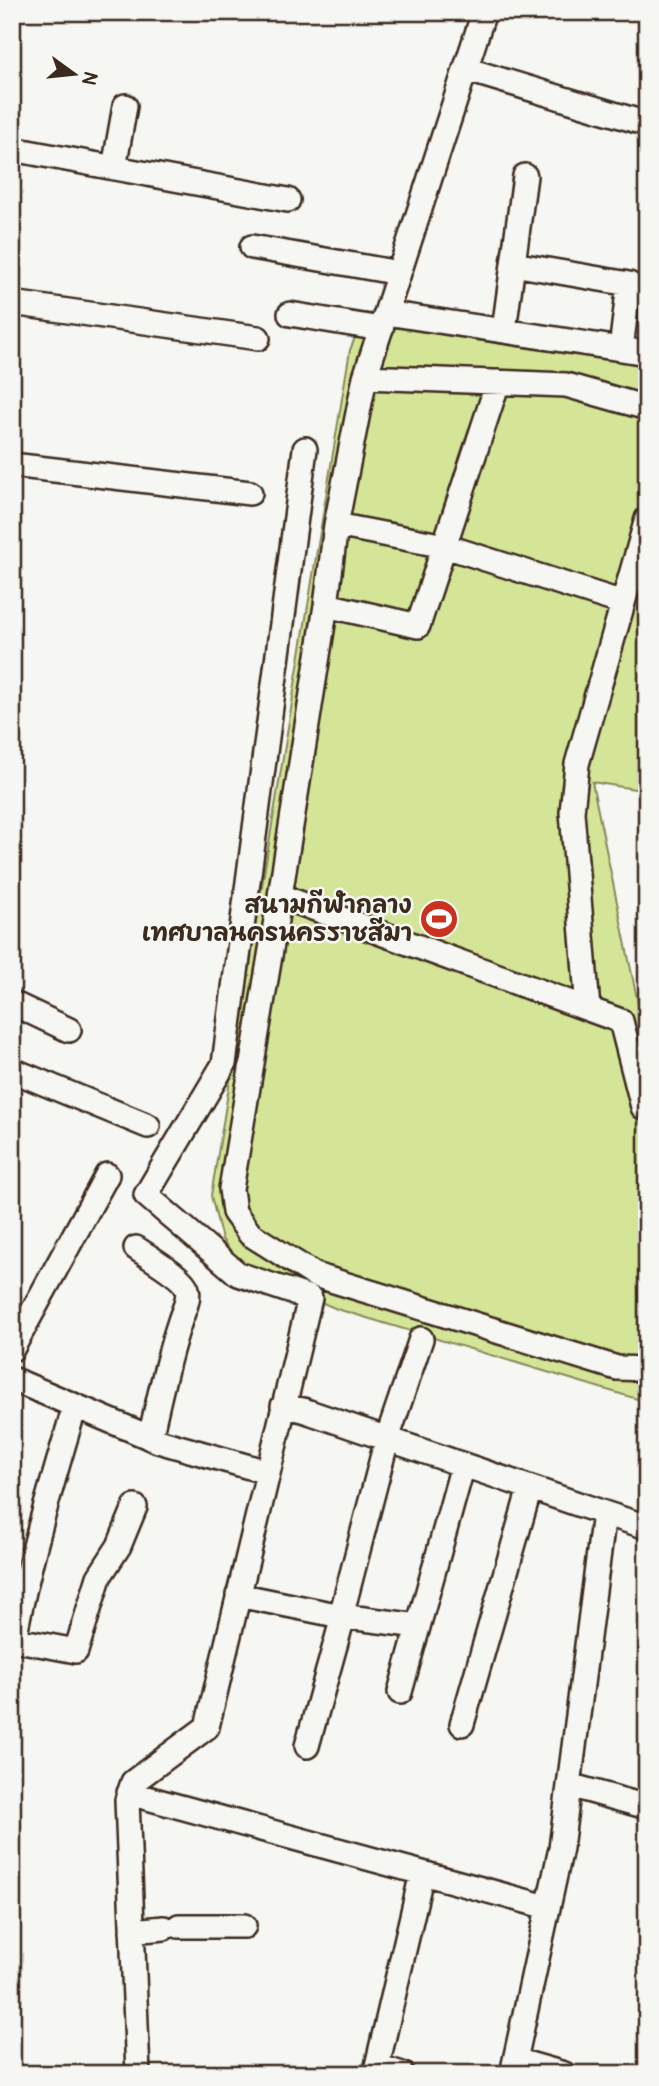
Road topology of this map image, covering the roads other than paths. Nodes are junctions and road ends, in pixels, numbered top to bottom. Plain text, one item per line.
1 (484, 12) edge
2 (465, 69) junction
3 (125, 106) dead end
4 (647, 124) edge
5 (12, 149) edge
6 (114, 168) junction
7 (525, 176) dead end
8 (288, 200) dead end
9 (252, 247) dead end
10 (513, 264) junction
11 (399, 273) junction
12 (12, 303) edge
13 (290, 314) dead end
14 (384, 321) junction
15 (504, 330) junction
16 (258, 338) dead end
17 (621, 349) junction
18 (647, 353) edge
19 (365, 377) junction
20 (498, 382) junction
21 (647, 408) edge
22 (305, 449) dead end
23 (12, 465) edge
24 (250, 493) dead end
25 (647, 519) edge
26 (336, 525) junction
27 (445, 546) junction
28 (623, 603) junction
29 (326, 605) junction
30 (280, 896) junction
31 (12, 1003) edge
32 (588, 1009) junction
33 (69, 1030) dead end
34 (12, 1070) edge
35 (647, 1108) edge
36 (148, 1125) dead end
37 (107, 1175) dead end
38 (136, 1248) dead end
39 (421, 1339) dead end
40 (12, 1349) edge
41 (647, 1369) edge
42 (12, 1379) edge
43 (75, 1406) junction
44 (283, 1406) junction
45 (150, 1438) junction
46 (387, 1439) junction
47 (463, 1465) junction
48 (267, 1472) junction
49 (530, 1488) junction
50 (135, 1507) dead end
51 (604, 1514) junction
52 (647, 1527) edge
53 (237, 1595) junction
54 (342, 1616) junction
55 (418, 1626) junction
56 (13, 1639) edge
57 (400, 1692) dead end
58 (462, 1724) dead end
59 (307, 1746) dead end
60 (569, 1785) junction
61 (129, 1793) junction
62 (647, 1807) edge
63 (422, 1873) junction
64 (547, 1908) junction
65 (244, 1926) dead end
66 (132, 1931) junction
67 (513, 2067) edge
68 (138, 2074) edge
69 (402, 2074) edge
70 (564, 2074) edge

1 - 2 street
2 - 4 street
2 - 11 street
3 - 6 street
5 - 6 street
6 - 8 street
7 - 10 street
9 - 11 street
10 - 15 street
10 - 17 street
11 - 14 street
12 - 16 street
13 - 14 street
14 - 15 street
14 - 19 street
15 - 17 street
17 - 18 street
19 - 20 street
19 - 26 street
20 - 21 street
20 - 27 street
22 - 44 street
23 - 24 street
25 - 28 street
26 - 27 street
26 - 29 street
27 - 28 street
27 - 29 street
28 - 32 street
29 - 30 street
30 - 32 street
30 - 41 street
31 - 33 street
32 - 35 street
34 - 36 street
37 - 40 street
38 - 45 street
39 - 46 street
42 - 43 street
43 - 45 street
43 - 56 street
44 - 46 street
44 - 48 street
45 - 48 street
46 - 47 street
46 - 54 street
47 - 49 street
47 - 55 street
48 - 53 street
49 - 51 street
49 - 58 street
50 - 56 street
51 - 52 street
51 - 60 street
53 - 54 street
53 - 61 street
54 - 55 street
54 - 59 street
55 - 57 street
60 - 62 street
60 - 64 street
61 - 63 street
61 - 66 street
63 - 64 street
63 - 69 street
64 - 67 street
65 - 66 street
66 - 68 street
67 - 70 street

